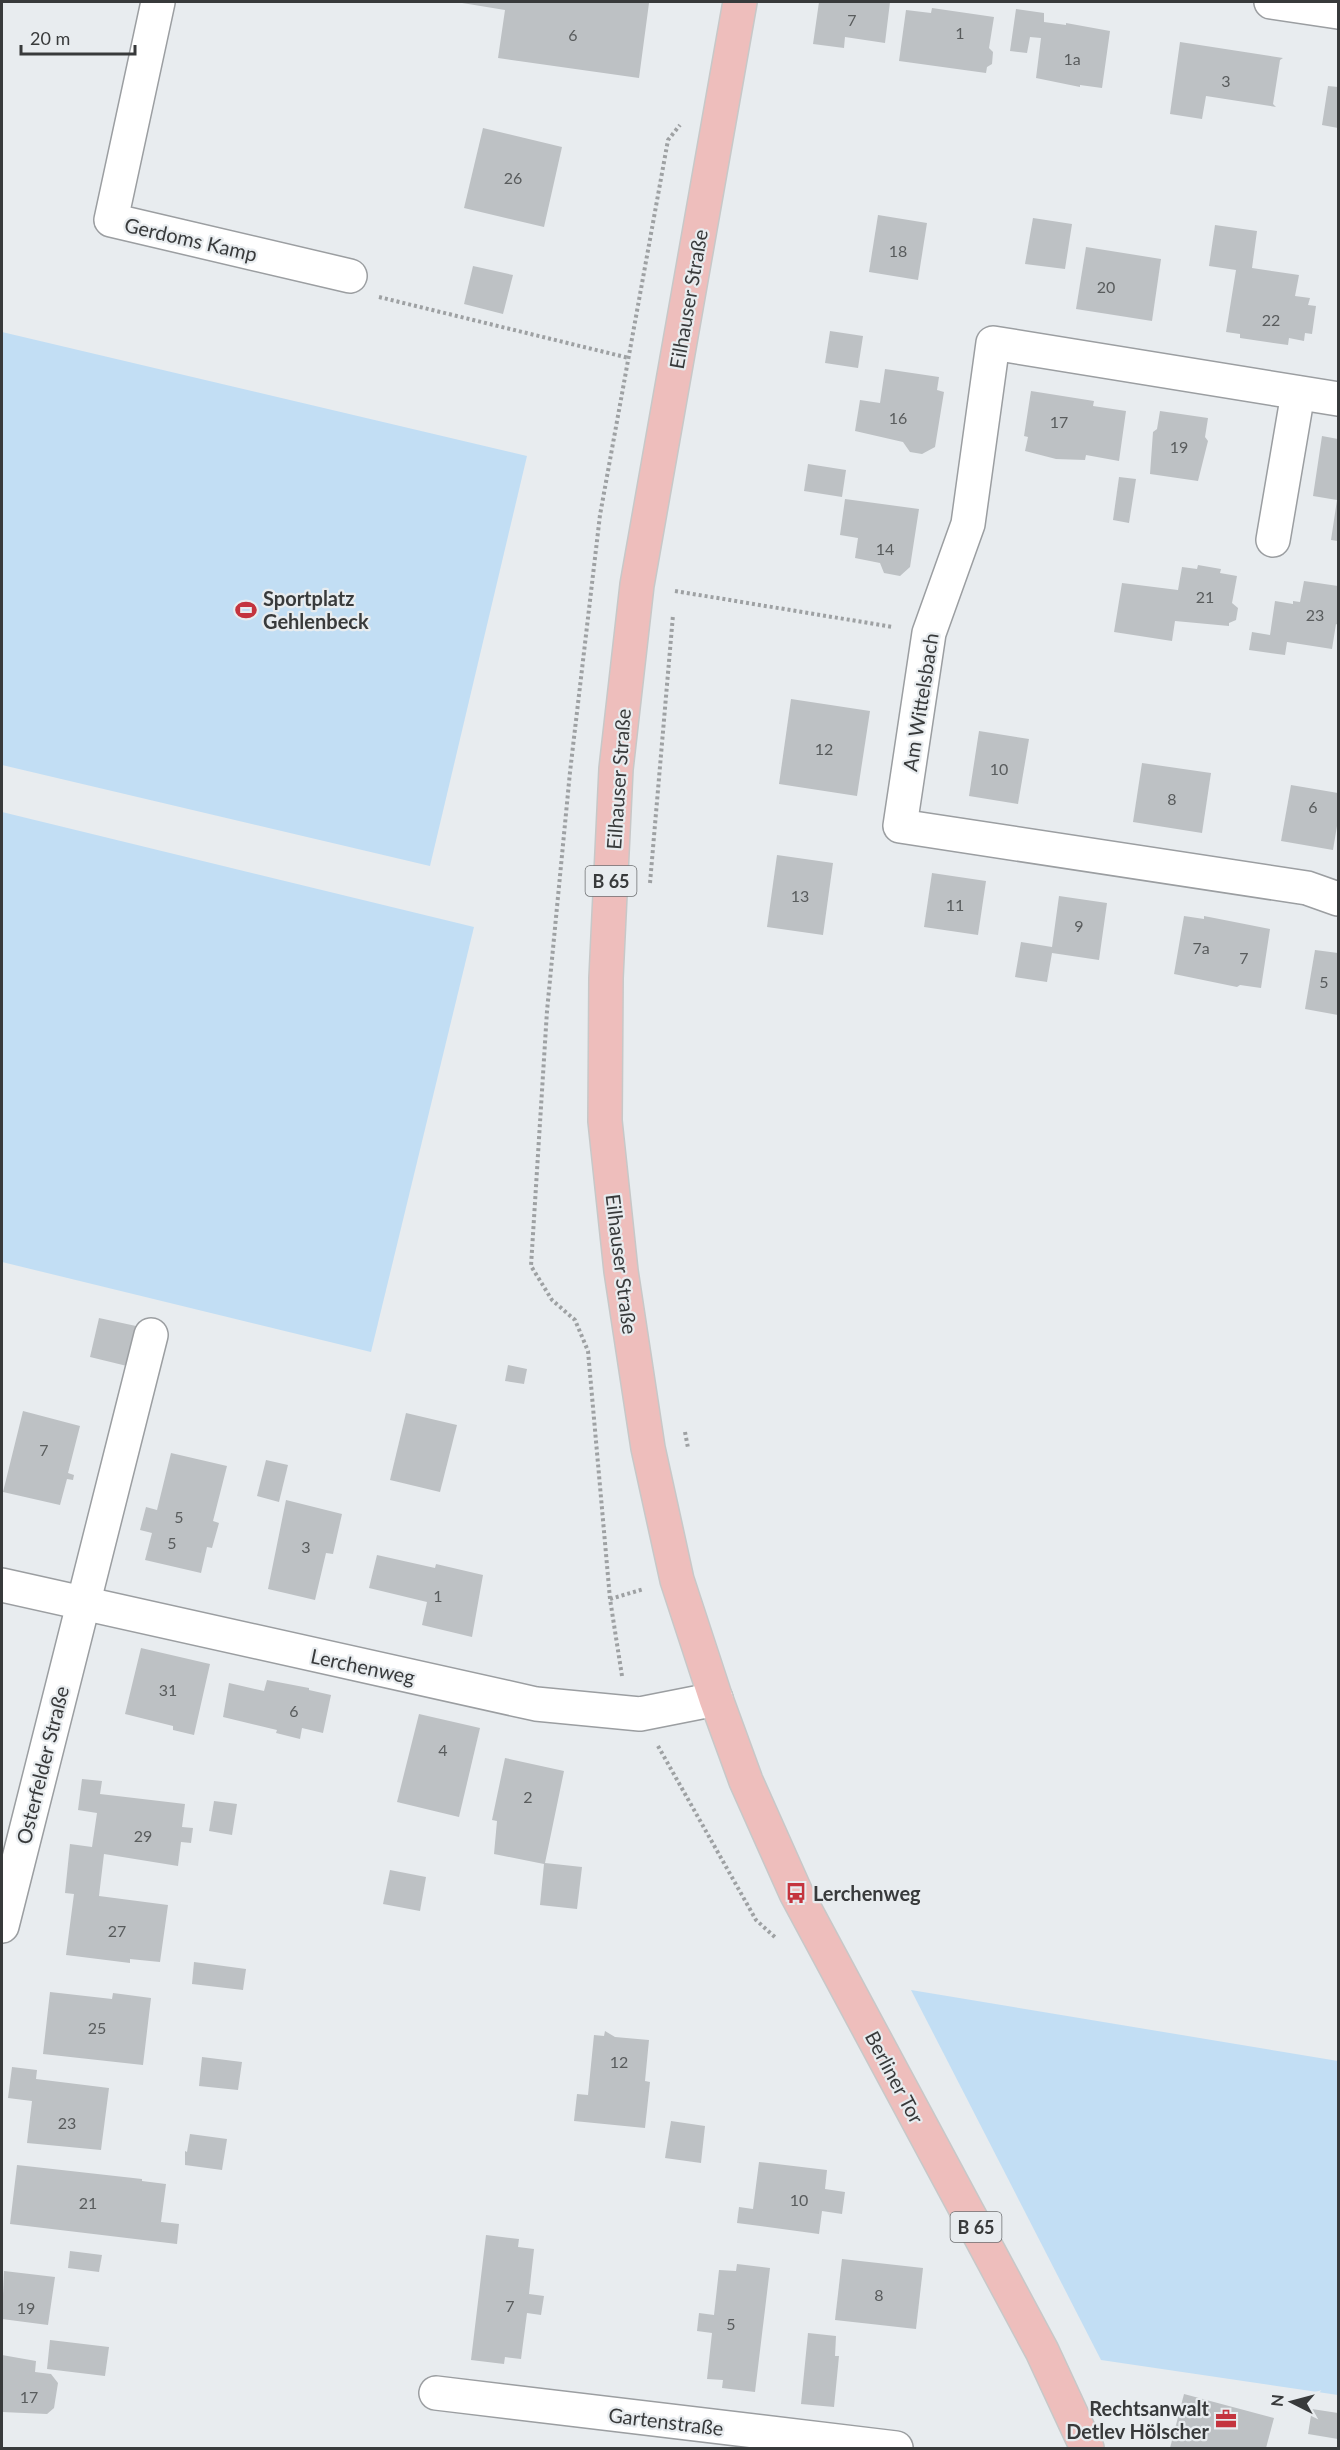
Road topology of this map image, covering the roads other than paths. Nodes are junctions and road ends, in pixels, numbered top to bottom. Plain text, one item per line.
1 (158, 2) edge
2 (740, 2) edge
3 (1271, 2) edge
4 (1338, 12) edge
5 (350, 276) road end
6 (1298, 393) junction
7 (1338, 399) edge
8 (1274, 540) dead end
9 (1338, 899) edge
10 (151, 1335) dead end
11 (2, 1585) edge
12 (82, 1604) junction
13 (716, 1699) junction
14 (2, 1926) edge
15 (436, 2394) dead end
16 (896, 2448) edge
17 (1087, 2448) edge

1 - 5 street, Gerdoms Kamp
2 - 13 main road, Eilhauser Straße / B 65
3 - 4 street
6 - 7 street, Am Wittelsbach
6 - 8 street
6 - 9 street, Am Wittelsbach
10 - 12 street
11 - 12 street, Lerchenweg
12 - 13 street, Lerchenweg
12 - 14 street, Osterfelder Straße
13 - 17 main road, Berliner Tor / B 65
15 - 16 street, Gartenstraße

